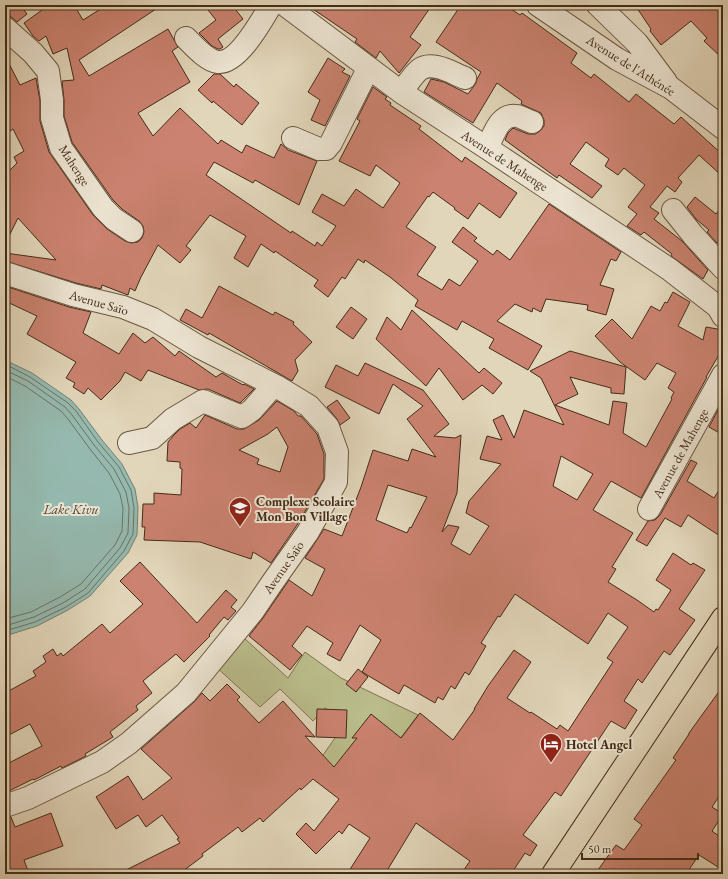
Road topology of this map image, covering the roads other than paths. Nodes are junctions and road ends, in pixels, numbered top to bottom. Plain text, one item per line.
1 (271, 5) edge
2 (285, 5) edge
3 (538, 5) edge
4 (598, 5) edge
5 (5, 28) edge
6 (186, 38) dead end
7 (368, 69) junction
8 (465, 78) dead end
9 (671, 88) junction
10 (401, 92) junction
11 (532, 122) dead end
12 (723, 128) edge
13 (293, 138) dead end
14 (487, 148) junction
15 (673, 210) dead end
16 (132, 231) dead end
17 (723, 268) edge
18 (5, 273) edge
19 (723, 316) edge
20 (723, 376) edge
21 (274, 385) junction
22 (129, 443) dead end
23 (649, 510) dead end
24 (723, 618) edge
25 (5, 806) edge
26 (553, 874) edge

1 - 6 street
2 - 7 street, Avenue de Mahenge
3 - 9 street, Avenue de l'Athénée
4 - 9 street
5 - 16 street, Mahenge
7 - 10 street, Avenue de Mahenge
7 - 13 street
8 - 10 street
9 - 12 street, Avenue de l'Athénée
10 - 14 street, Avenue de Mahenge
11 - 14 street
14 - 19 street, Avenue de Mahenge
15 - 17 street
18 - 21 street, Avenue Saïo
20 - 23 street, Avenue de Mahenge
21 - 22 street
21 - 25 street, Avenue Saïo
24 - 26 main road

